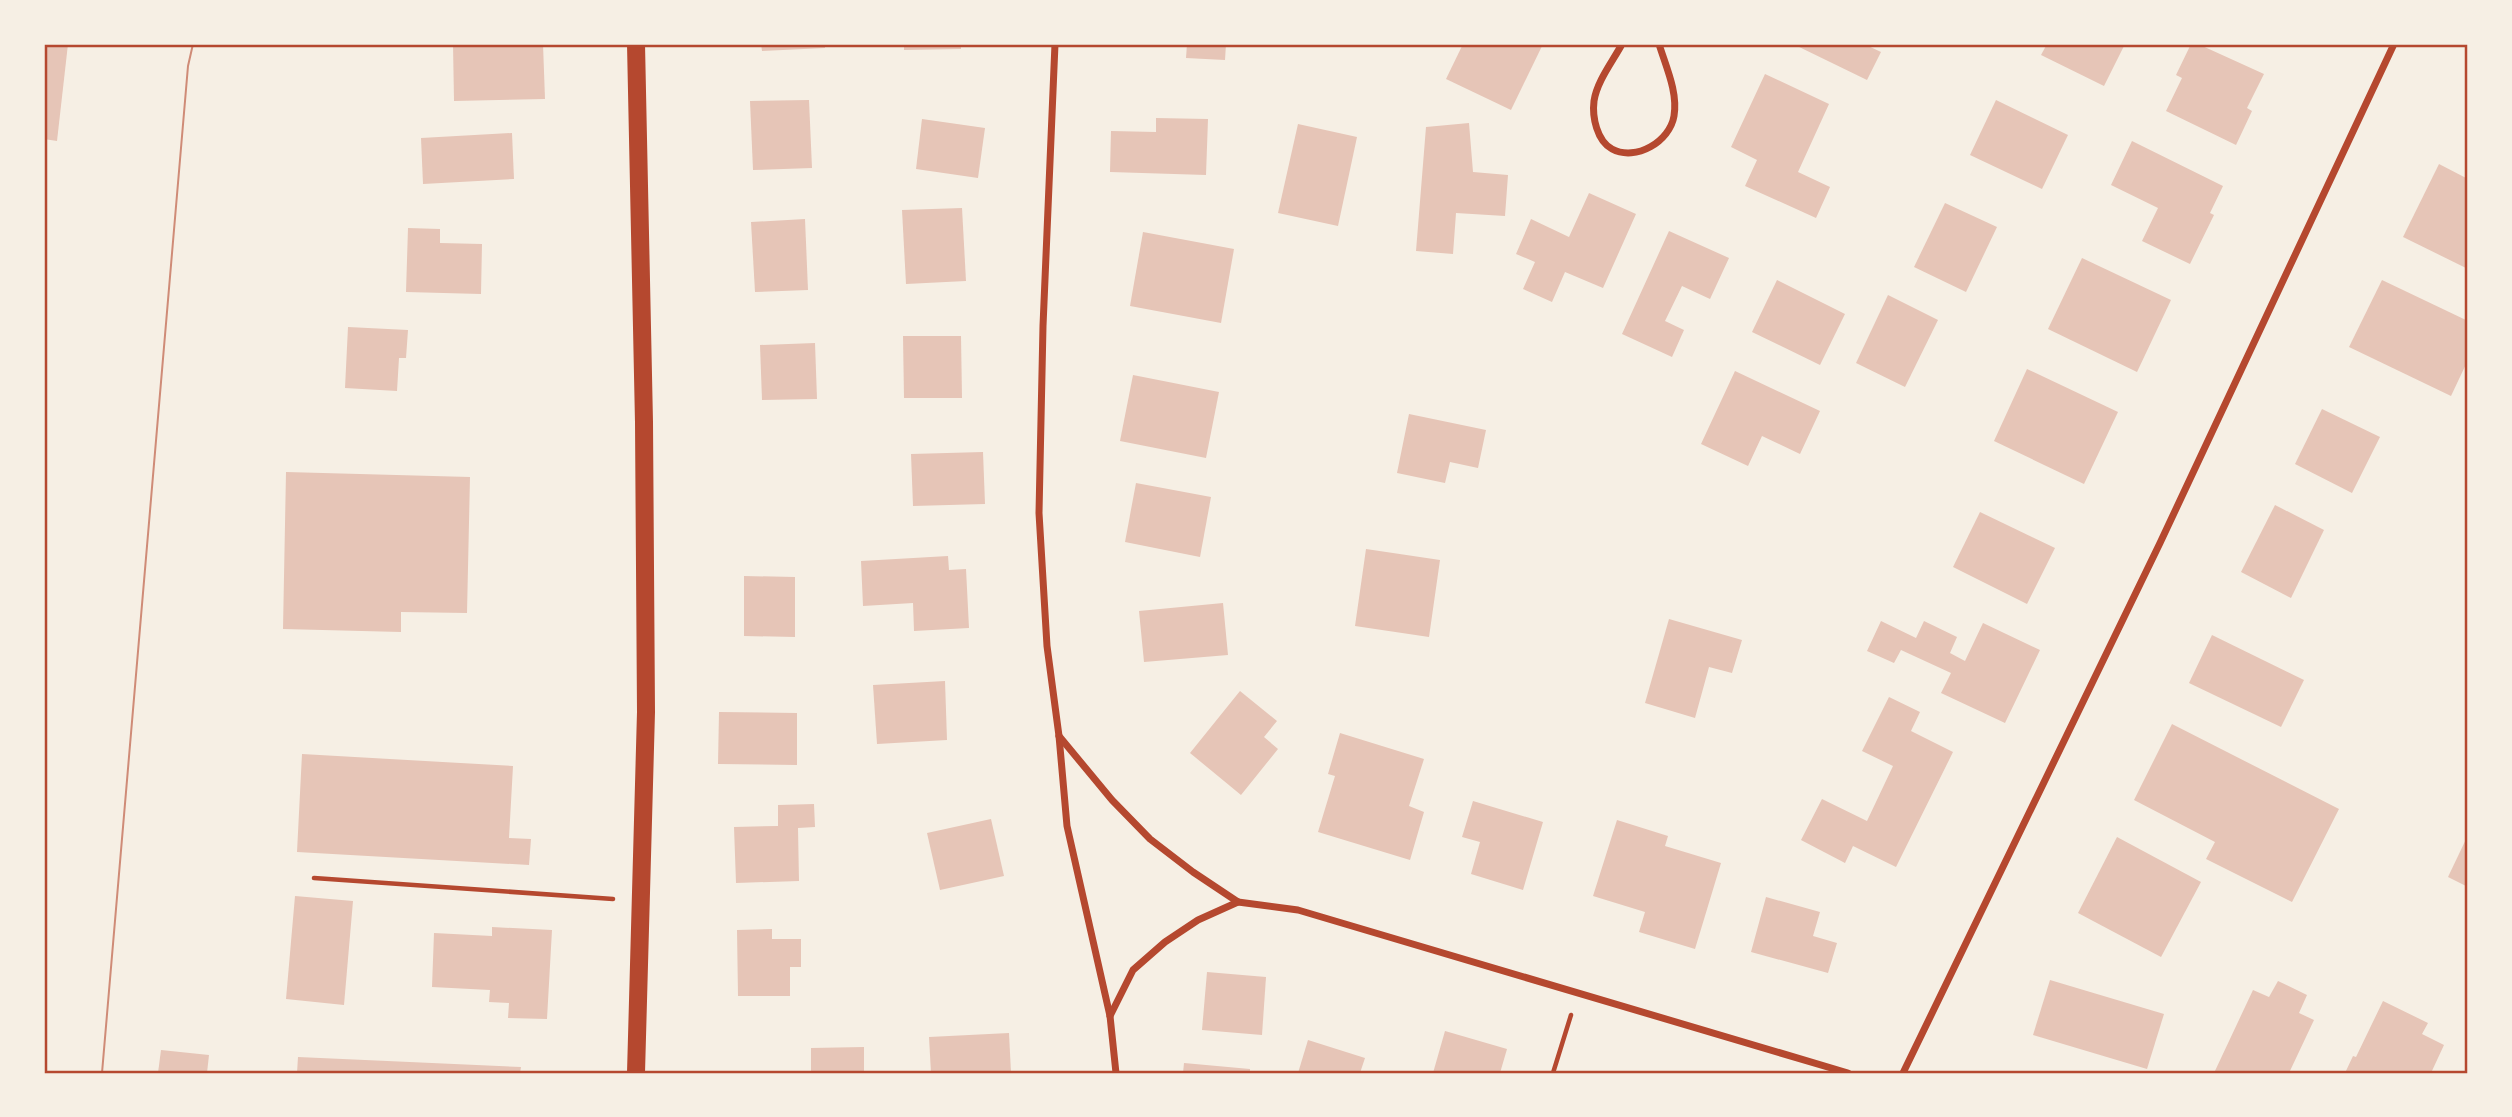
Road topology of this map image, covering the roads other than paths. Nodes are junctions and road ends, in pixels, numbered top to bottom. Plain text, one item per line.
1 (636, 44) edge
2 (1055, 44) edge
3 (1622, 44) edge
4 (1658, 44) edge
5 (2394, 44) edge
6 (1059, 736) junction
7 (1238, 902) junction
8 (1110, 1016) junction
9 (636, 1073) edge
10 (1116, 1073) edge
11 (1849, 1073) edge
12 (1903, 1073) edge

1 - 9 main road
2 - 6 street
3 - 4 street
5 - 12 street
6 - 7 street
6 - 8 street
7 - 8 street
7 - 11 street
8 - 10 street

